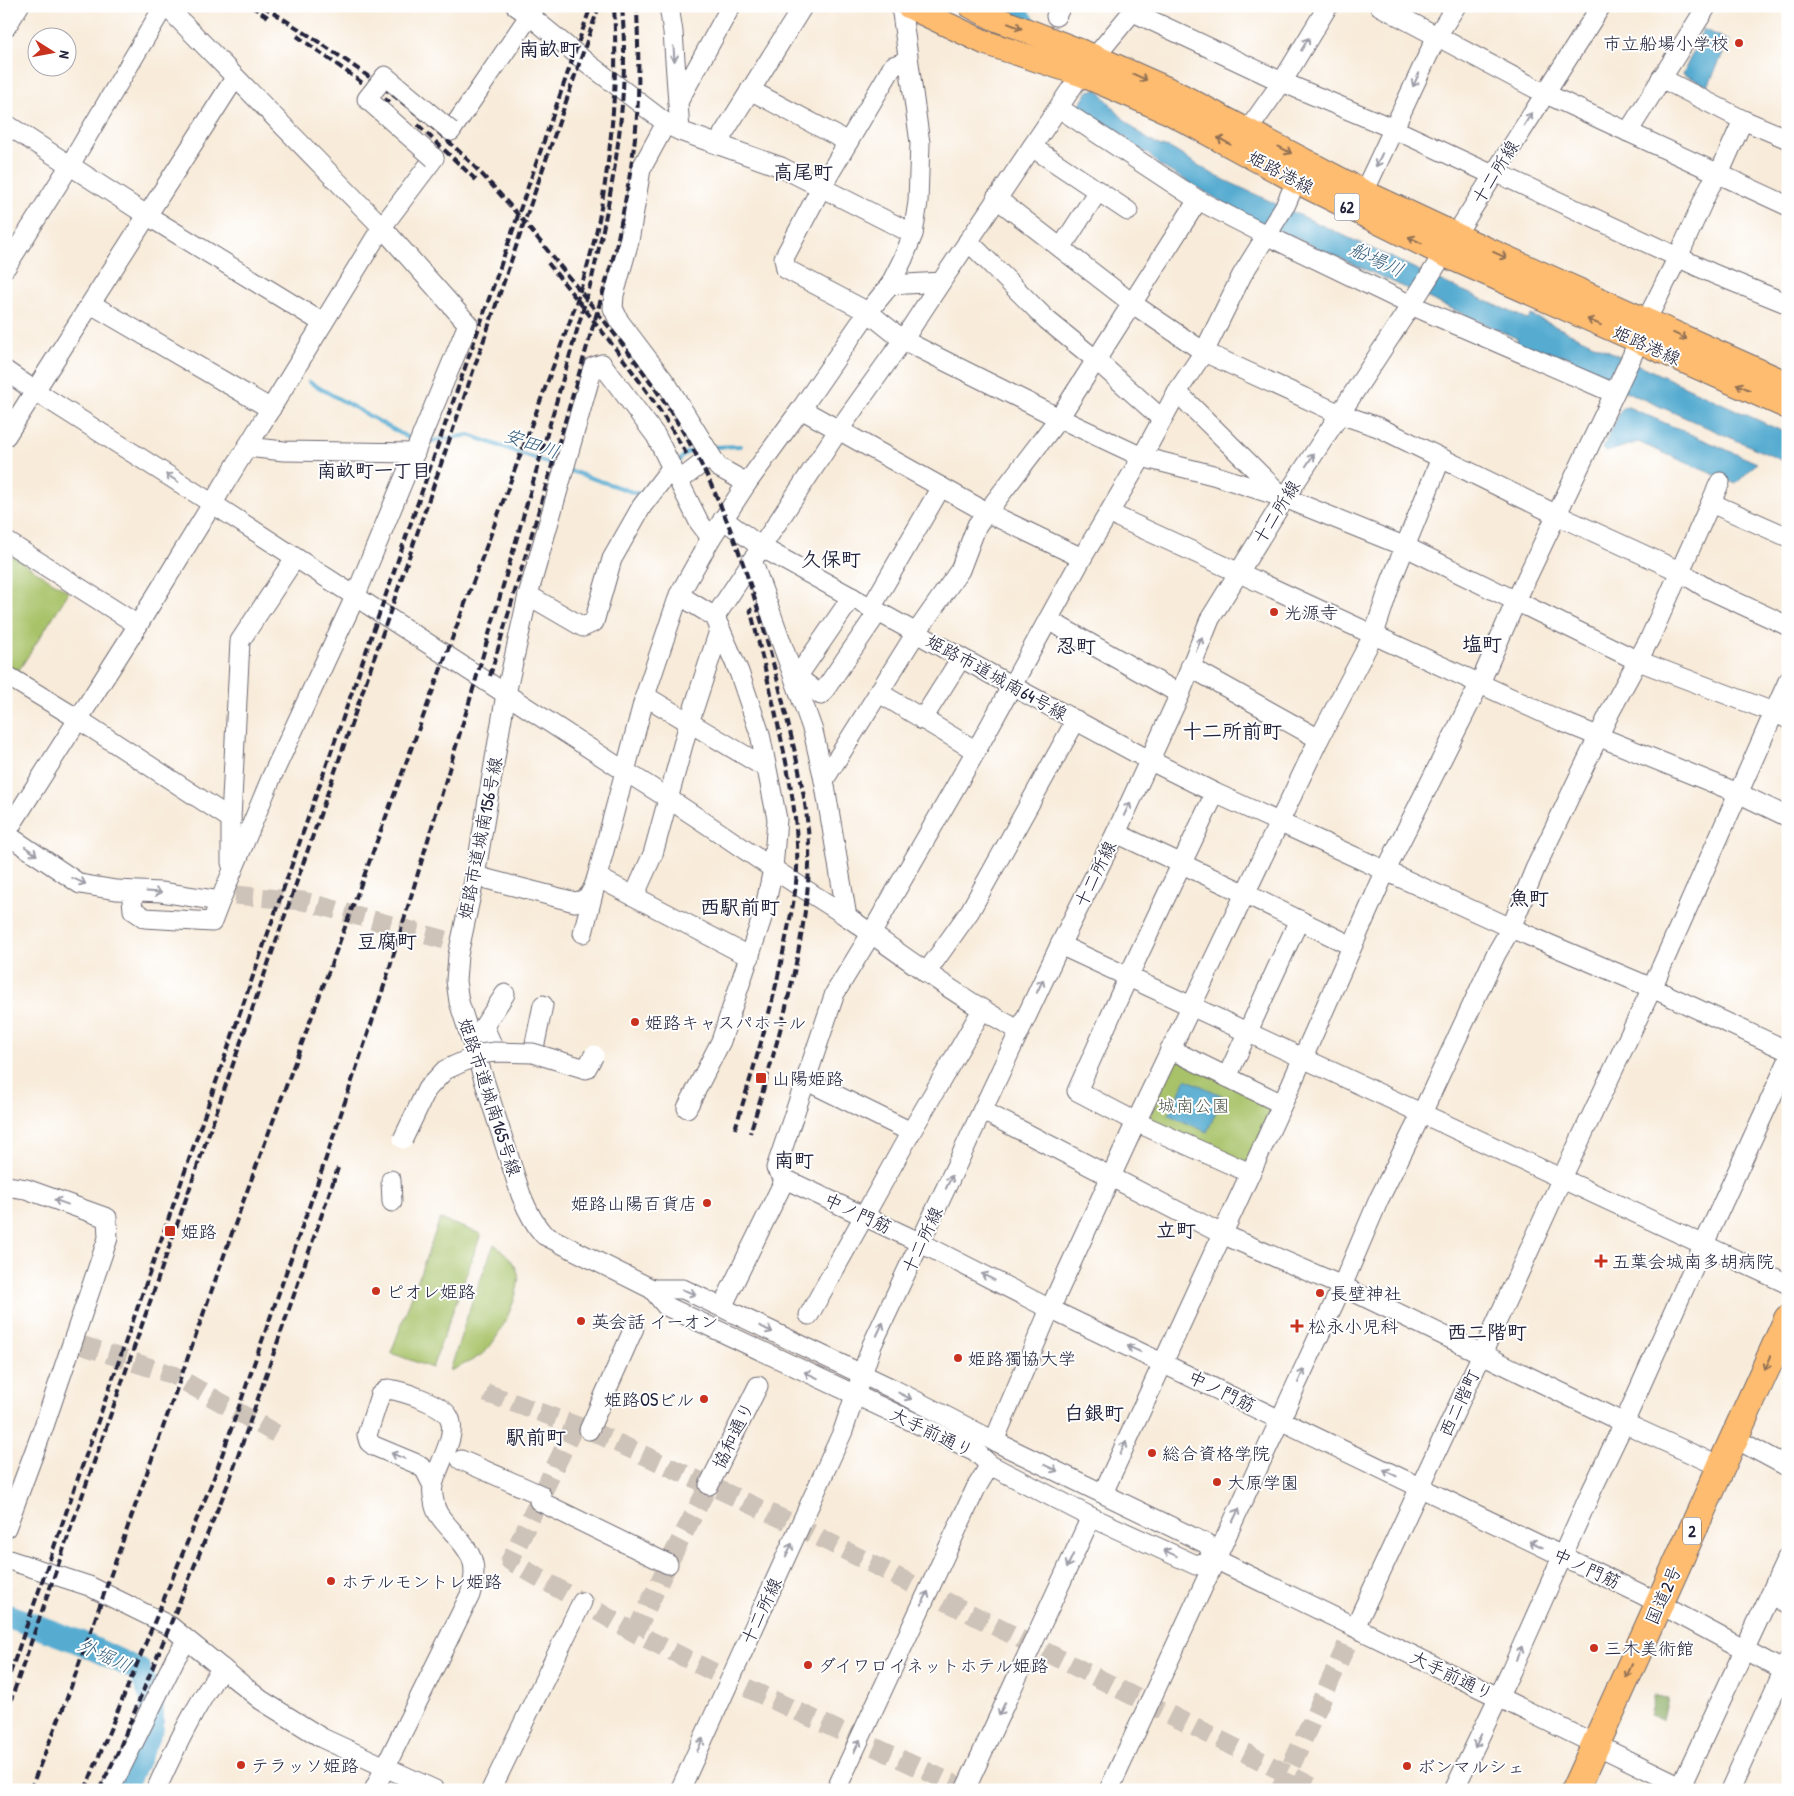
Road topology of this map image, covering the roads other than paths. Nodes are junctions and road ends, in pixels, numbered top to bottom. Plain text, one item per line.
1 (19, 6) edge
2 (165, 6) edge
3 (668, 6) edge
4 (730, 6) edge
5 (901, 6) edge
6 (908, 6) edge
7 (970, 6) edge
8 (1328, 6) edge
9 (1380, 6) edge
10 (1456, 6) edge
11 (1600, 6) edge
12 (1707, 6) edge
13 (527, 9) edge
14 (795, 9) edge
15 (1134, 9) edge
16 (6, 27) edge
17 (1437, 36) junction
18 (908, 61) junction
19 (1088, 66) junction
20 (235, 78) junction
21 (1661, 78) junction
22 (1282, 82) junction
23 (750, 90) junction
24 (1544, 93) junction
25 (678, 102) junction
26 (1059, 108) junction
27 (1743, 120) junction
28 (6, 124) edge
29 (673, 127) junction
30 (1394, 129) junction
31 (1248, 130) junction
32 (1628, 132) junction
33 (1788, 139) edge
34 (848, 142) junction
35 (720, 145) junction
36 (1032, 147) junction
37 (70, 165) junction
38 (1494, 174) junction
39 (1719, 174) junction
40 (1296, 181) junction
41 (822, 188) junction
42 (1098, 191) junction
43 (1364, 192) junction
44 (996, 198) junction
45 (1198, 200) junction
46 (1788, 206) edge
47 (1128, 211) dead end
48 (148, 216) junction
49 (382, 227) junction
50 (913, 234) junction
51 (1266, 235) junction
52 (968, 241) junction
53 (1061, 248) junction
54 (1444, 253) junction
55 (1678, 256) junction
56 (6, 267) edge
57 (941, 282) junction
58 (890, 285) junction
59 (91, 304) junction
60 (1133, 304) junction
61 (1788, 304) edge
62 (1411, 305) junction
63 (868, 312) junction
64 (324, 324) junction
65 (903, 340) junction
66 (1639, 340) junction
67 (1204, 352) junction
68 (1096, 360) junction
69 (6, 371) edge
70 (1788, 384) edge
71 (35, 390) junction
72 (1176, 392) junction
73 (1614, 393) junction
74 (1788, 407) edge
75 (271, 409) junction
76 (802, 409) junction
77 (1340, 414) junction
78 (1059, 418) junction
79 (1162, 419) junction
80 (838, 431) junction
81 (6, 436) edge
82 (247, 447) junction
83 (415, 453) junction
84 (710, 457) junction
85 (1142, 457) junction
86 (1441, 458) junction
87 (676, 474) junction
88 (1720, 482) dead end
89 (747, 484) junction
90 (941, 487) junction
91 (1285, 498) junction
92 (1711, 503) junction
93 (213, 504) junction
94 (986, 512) junction
95 (1109, 513) junction
96 (1558, 514) junction
97 (723, 519) junction
98 (1788, 537) edge
99 (711, 538) junction
100 (6, 541) edge
101 (1406, 547) junction
102 (757, 554) junction
103 (295, 558) junction
104 (1082, 558) junction
105 (1679, 571) junction
106 (1238, 573) junction
107 (528, 595) junction
108 (679, 595) junction
109 (355, 597) junction
110 (852, 597) junction
111 (1516, 602) junction
112 (874, 610) junction
113 (1048, 620) junction
114 (718, 622) junction
115 (138, 625) junction
116 (1788, 626) edge
117 (916, 633) junction
118 (1374, 634) junction
119 (961, 658) junction
120 (1636, 660) junction
121 (1190, 667) junction
122 (6, 675) edge
123 (796, 678) junction
124 (1788, 681) edge
125 (1480, 683) junction
126 (1012, 686) junction
127 (878, 692) junction
128 (506, 694) junction
129 (1180, 694) junction
130 (645, 696) junction
131 (1781, 715) edge
132 (78, 719) junction
133 (922, 720) junction
134 (1076, 720) junction
135 (689, 722) junction
136 (1599, 737) junction
137 (1319, 739) junction
138 (976, 751) junction
139 (1149, 760) junction
140 (766, 768) junction
141 (626, 772) junction
142 (824, 780) junction
143 (1215, 793) junction
144 (1738, 793) junction
145 (668, 797) junction
146 (1788, 817) edge
147 (231, 819) junction
148 (1279, 822) junction
149 (1116, 833) junction
150 (6, 834) edge
151 (1181, 865) junction
152 (774, 870) junction
153 (1386, 870) junction
154 (231, 872) junction
155 (475, 876) junction
156 (596, 883) junction
157 (138, 891) junction
158 (1246, 894) junction
159 (634, 896) junction
160 (220, 902) junction
161 (847, 917) junction
162 (1299, 920) junction
163 (1511, 928) junction
164 (583, 933) dead end
165 (871, 934) junction
166 (1060, 945) junction
167 (1352, 946) junction
168 (750, 957) junction
169 (926, 973) junction
170 (1128, 977) junction
171 (456, 982) joint
172 (1652, 988) junction
173 (505, 994) dead end
174 (543, 1005) dead end
175 (1191, 1006) junction
176 (982, 1010) junction
177 (1020, 1031) junction
178 (1247, 1033) junction
179 (1170, 1050) junction
180 (1788, 1051) edge
181 (494, 1052) junction
182 (533, 1053) junction
183 (594, 1055) dead end
184 (1302, 1059) junction
185 (1788, 1061) edge
186 (1227, 1077) junction
187 (805, 1080) junction
188 (1282, 1104) junction
189 (687, 1108) dead end
190 (983, 1111) junction
191 (1422, 1113) junction
192 (1136, 1122) junction
193 (911, 1132) junction
194 (403, 1139) dead end
195 (1250, 1173) junction
196 (780, 1174) junction
197 (1111, 1178) junction
198 (1562, 1178) junction
199 (391, 1180) dead end
200 (6, 1186) edge
201 (392, 1202) dead end
202 (528, 1212) joint
203 (865, 1216) junction
204 (1222, 1234) junction
205 (921, 1243) junction
206 (1703, 1246) junction
207 (1788, 1284) edge
208 (1342, 1286) junction
209 (652, 1289) junction
210 (722, 1307) junction
211 (1050, 1309) junction
212 (809, 1315) dead end
213 (1788, 1319) edge
214 (634, 1328) dead end
215 (1482, 1354) junction
216 (1163, 1363) junction
217 (861, 1374) junction
218 (758, 1386) dead end
219 (855, 1396) junction
220 (1281, 1420) junction
221 (1624, 1423) junction
222 (589, 1430) tunnel mouth
223 (1734, 1438) junction
224 (994, 1441) junction
225 (461, 1460) dead end
226 (990, 1465) junction
227 (1721, 1467) junction
228 (1788, 1467) edge
229 (709, 1485) tunnel mouth
230 (433, 1486) junction
231 (1419, 1487) junction
232 (1103, 1492) junction
233 (12, 1496) edge
234 (1091, 1517) junction
235 (6, 1528) edge
236 (1788, 1556) edge
237 (1562, 1557) junction
238 (6, 1559) edge
239 (1215, 1560) junction
240 (668, 1564) dead end
241 (1770, 1595) junction
242 (582, 1602) dead end
243 (1659, 1603) junction
244 (1788, 1604) edge
245 (1355, 1627) junction
246 (187, 1640) junction
247 (1745, 1650) junction
248 (222, 1668) junction
249 (1786, 1668) edge
250 (1499, 1698) junction
251 (1595, 1744) junction
252 (385, 1767) junction
253 (1685, 1788) edge
254 (110, 1790) edge
255 (156, 1790) edge
256 (374, 1790) edge
257 (435, 1790) edge
258 (491, 1790) edge
259 (680, 1790) edge
260 (836, 1790) edge
261 (965, 1790) edge
262 (1109, 1790) edge
263 (1454, 1790) edge
264 (1575, 1790) edge
265 (1730, 1790) edge

1 - 16 street
2 - 20 street
2 - 37 street
3 -> 25 street
4 - 25 street
5 - 18 street
6 - 19 main road, 姫路港線 / 62
7 -> 19 main road, 姫路港線 / 62
22 -> 8 street
9 - 17 street
10 - 17 street
11 - 24 street, 十二所線
12 - 21 street
13 - 29 street
13 - 49 street, bridge
14 - 23 street
15 - 19 street
15 - 22 street
17 - 24 street
17 -> 30 street
18 - 34 street
18 - 50 street
19 - 26 street
19 -> 31 main road, 姫路港線 / 62
40 -> 19 main road, 姫路港線 / 62
20 - 48 street
20 - 49 street
21 - 27 street
21 - 32 street
22 - 30 street
22 - 31 street
23 - 34 street
23 - 35 street
24 - 32 street
38 -> 24 street, 十二所線
25 - 29 street
26 - 36 street
26 - 45 street
27 - 33 street
27 - 39 street
28 - 37 street
29 - 35 street
29 - 84 street
30 - 38 street
30 -> 43 street
31 -> 43 main road, 姫路港線 / 62
32 - 39 street
34 - 41 street
35 - 41 street
36 - 42 street
36 - 44 street
37 - 48 street
37 - 56 street
38 - 54 street, 十二所線
38 - 55 street
39 - 46 street
39 - 55 street
40 - 51 street
54 -> 40 main road, 姫路港線 / 62
41 - 50 street
41 - 63 street
42 - 47 street
42 - 53 street
43 - 54 main road, 姫路港線 / 62
44 - 52 street
44 - 53 street
45 - 51 street
45 - 60 street
48 - 59 street
48 - 64 street
49 - 64 street
49 - 83 street
50 - 58 street
51 - 62 street
51 - 67 street
52 - 57 street
52 - 68 street
53 - 60 street
54 - 62 street, 十二所線
54 - 66 main road, 姫路港線 / 62
55 - 61 street
55 - 66 street
57 - 58 street
57 - 65 street
58 - 63 street
59 - 71 street
59 - 75 street
60 - 67 street
60 - 68 street
62 - 73 street
62 - 77 street, 十二所線
63 - 65 street
63 - 76 street
64 - 75 street
65 - 78 street
65 - 80 street
66 -> 70 main road, 姫路港線 / 62
66 - 73 street
74 -> 66 main road, 姫路港線 / 62
67 - 72 street
67 - 77 street
68 - 78 street
68 - 79 street
69 - 71 street
71 - 81 street
93 -> 71 street
72 - 79 street
72 - 91 street
73 - 96 street
75 - 82 street
76 - 80 street
76 - 89 street
77 - 86 street
91 -> 77 street, 十二所線
78 - 85 street
78 - 94 street
79 - 85 street
80 - 90 street
80 - 102 street
82 - 83 street
82 - 93 street
83 - 109 street
84 - 87 street
84 - 89 street
85 - 91 street
85 - 95 street
86 - 96 street
86 - 101 street
87 - 99 street
87 - 107 street
87 - 107 street, 姫路市道城南156号線
88 - 92 street
89 - 97 street
90 - 94 street
90 - 112 street
91 - 101 street
91 - 106 street, 十二所線
92 - 98 street
92 - 105 street
93 - 103 street
93 - 115 street
94 - 104 street
94 - 117 street
95 - 104 street
95 - 106 street
96 - 105 street
96 - 111 street
97 - 99 street
97 - 102 street, 姫路市道城南64号線
99 - 108 street
100 - 115 street
101 - 111 street
101 - 118 street
102 - 110 street, 姫路市道城南64号線
102 - 114 street
102 - 123 street
103 - 109 street
103 - 147 street
104 - 113 street
105 - 116 street
105 - 120 street
106 - 118 street
121 -> 106 street, 十二所線
107 - 128 street, 姫路市道城南156号線
108 - 114 street
108 - 130 street
109 - 128 street
109 - 154 street
110 - 112 street, 姫路市道城南64号線
110 - 123 street
111 - 120 street
111 - 125 street
112 - 117 street, 姫路市道城南64号線
112 - 123 street
113 - 126 street
113 - 129 street
114 - 135 street
114 - 140 street
115 - 132 street
117 - 119 street, 姫路市道城南64号線
117 - 127 street
118 - 125 street
118 - 137 street
119 - 126 street, 姫路市道城南64号線
119 - 133 street
120 - 131 street
120 - 136 street
121 - 129 street, 十二所線
121 - 137 street
122 - 132 street
123 - 142 street
124 - 131 street, 西二階町
125 - 136 street
125 - 153 street
126 - 134 street, 姫路市道城南64号線
126 - 138 street
127 - 133 street
127 - 142 street
128 - 141 street
128 - 155 street, 姫路市道城南156号線
129 - 139 street, 十二所線
130 - 135 street
130 - 141 street
131 - 144 street, 西二階町
132 - 147 street
132 - 150 street
133 - 138 street
134 - 139 street, 姫路市道城南64号線
134 - 169 street
135 - 140 street
135 - 145 street
136 - 144 street
136 - 163 street
137 - 148 street
138 - 165 street
139 - 143 street, 姫路市道城南64号線
149 -> 139 street, 十二所線
140 - 152 street
141 - 145 street
141 - 156 street
142 - 161 street
143 - 148 street, 姫路市道城南64号線
143 - 151 street
144 - 146 street
144 - 172 street, 西二階町
145 - 152 street
145 - 159 street
147 - 154 street
148 - 153 street, 姫路市道城南64号線
148 - 158 street
149 - 151 street
149 - 166 street, 十二所線
150 -> 157 street
151 - 158 street
151 - 170 street
152 - 161 street
152 - 168 street
153 - 163 street, 姫路市道城南64号線
153 - 167 street
154 - 160 street
155 - 156 street
155 - 171 street, 姫路市道城南156号線
156 - 159 street
156 - 164 street
157 -> 160 street
157 - 160 street
158 - 162 street
158 - 175 street
159 - 168 street
161 - 165 street
162 - 167 street
162 - 178 street
163 - 172 street, 姫路市道城南64号線
163 - 191 street
165 - 169 street
165 - 187 street
166 - 170 street
177 -> 166 street, 十二所線
167 - 184 street
168 - 189 street
169 - 176 street
170 - 175 street
170 - 192 street
171 - 202 street, 姫路市道城南165号線
172 - 180 street, 姫路市道城南64号線
172 - 198 street, 西二階町
173 - 181 street
174 - 182 street
175 - 178 street
175 - 179 street
176 - 177 street
176 - 193 street
177 - 190 street, 十二所線
178 - 184 street
178 - 186 street
179 - 186 street
179 - 192 street
181 - 182 street, bridge
181 - 194 street, bridge
182 - 183 street, bridge
184 - 188 street
184 - 191 street
185 - 206 street
186 - 188 street
187 - 193 street
187 - 196 street
188 - 195 street
190 - 197 street
205 -> 190 street, 十二所線
191 - 198 street
191 - 208 street
192 - 195 street
192 - 197 street
193 - 203 street
195 - 204 street
196 - 203 street, 中ノ門筋
196 - 210 street
197 - 204 street
197 - 211 street
198 - 206 street
198 - 215 street, 西二階町
199 - 201 street
233 -> 200 street
202 - 209 street, 大手前通り
203 - 205 street, 中ノ門筋
203 - 212 street
204 - 208 street
204 - 216 street
211 -> 205 street, 中ノ門筋
217 -> 205 street, 十二所線
206 - 207 street
206 - 221 street
208 - 215 street
220 -> 208 street
209 -> 210 street, 大手前通り
219 -> 209 street, 大手前通り
210 -> 217 street, 大手前通り
216 -> 211 street, 中ノ門筋
211 - 224 street
213 -> 223 highway, 国道2号 / 2
214 - 222 street
215 - 221 street
215 - 231 street, 西二階町
216 - 220 street, 中ノ門筋
232 -> 216 street
217 - 219 street, 十二所線
217 -> 224 street, 大手前通り
218 - 229 street, 協和通り
219 - 226 street, 大手前通り
259 -> 219 street, 十二所線
231 -> 220 street, 中ノ門筋
239 -> 220 street
221 - 227 street
221 - 237 street
223 - 227 highway, 国道2号 / 2
223 - 228 street
224 -> 232 street, 大手前通り
225 - 240 street
226 - 234 street, 大手前通り
260 -> 226 street
227 - 243 highway, 国道2号 / 2
230 -> 230 street
230 - 252 street
237 -> 231 street, 中ノ門筋
231 - 245 street, 西二階町
232 - 239 street, 大手前通り
233 - 235 street
239 -> 234 street, 大手前通り
234 -> 261 street
236 - 241 street
237 - 243 street, 中ノ門筋
250 -> 237 street
238 - 246 street
239 - 245 street, 大手前通り
239 - 262 street
241 - 244 street
241 - 247 street
242 - 258 street
243 - 247 street, 中ノ門筋
243 -> 251 highway, 国道2号 / 2
245 - 250 street, 大手前通り
246 - 248 street
246 - 254 street
247 - 249 street, 中ノ門筋
247 - 253 street
248 - 252 street
248 - 255 street
249 - 265 street
250 - 251 street, 大手前通り
250 -> 263 street
251 - 253 street, 大手前通り
251 - 264 highway, 国道2号 / 2
252 - 256 street
252 - 257 street

